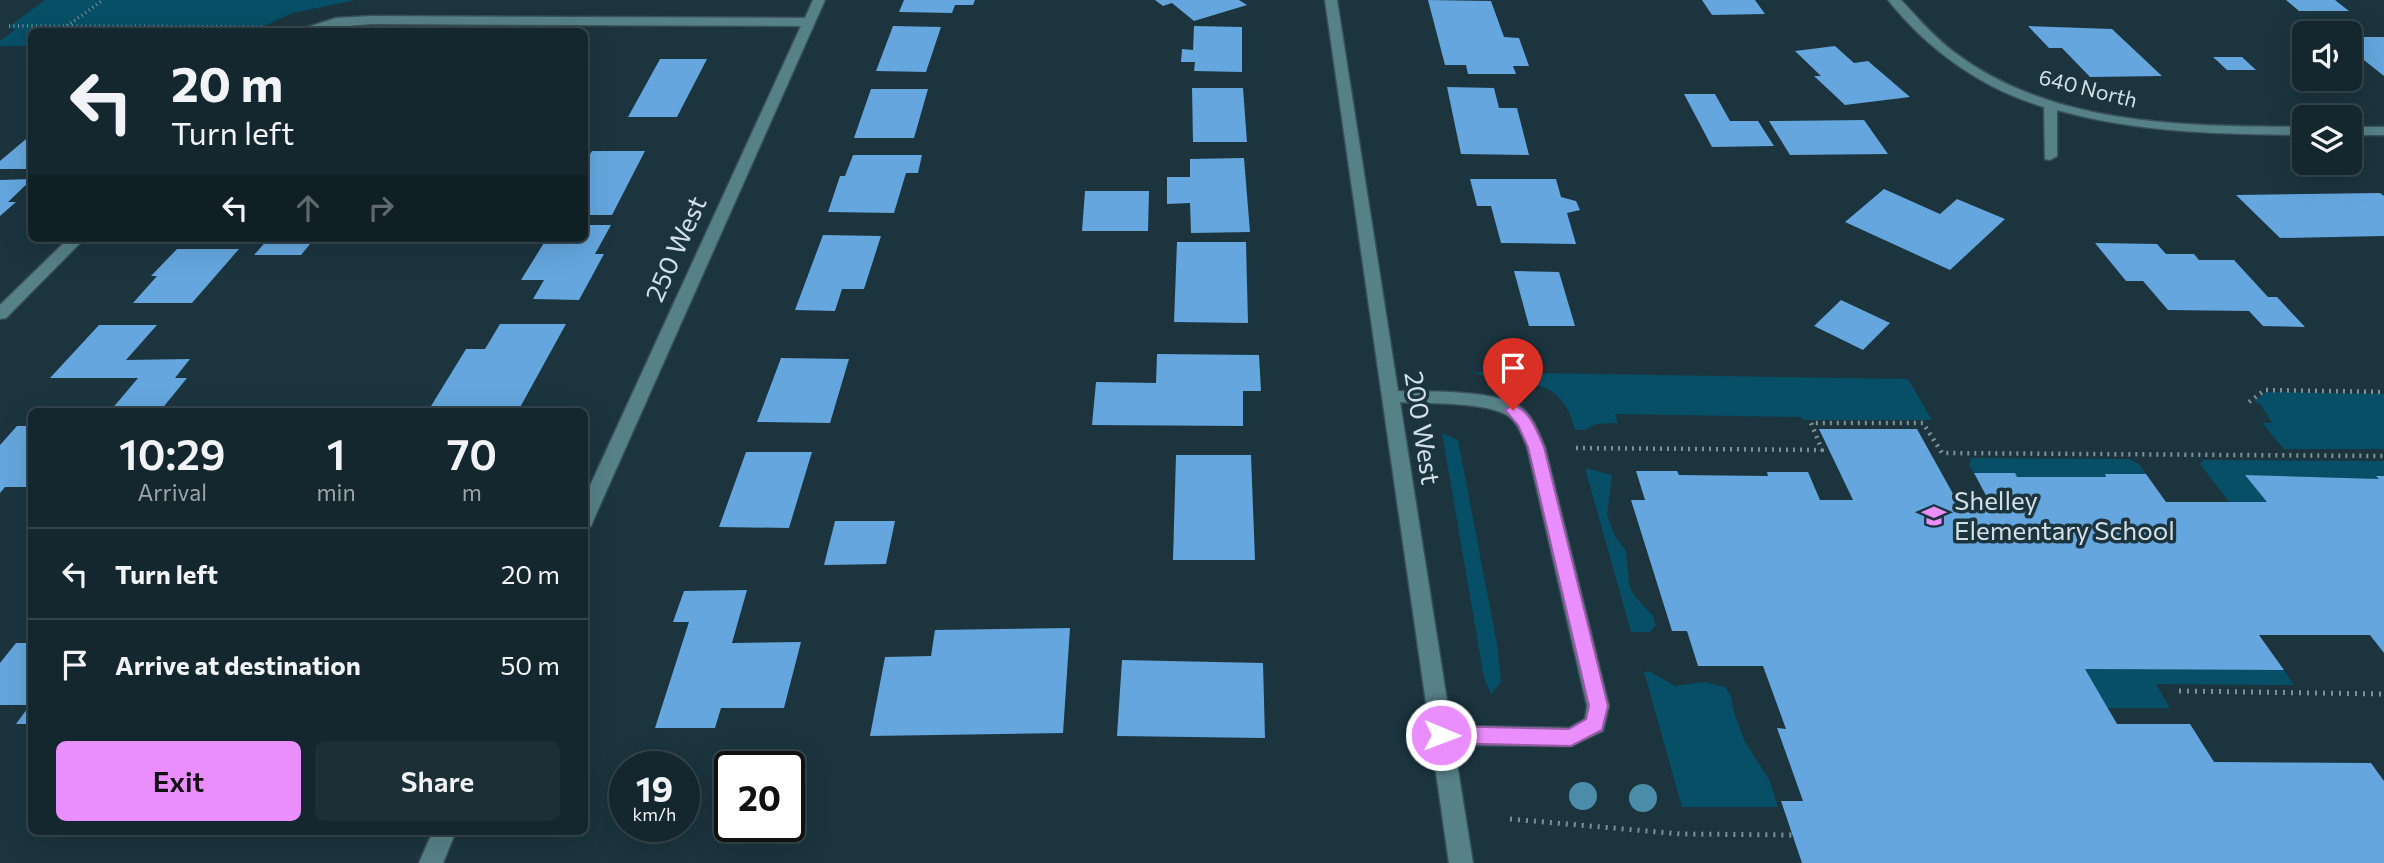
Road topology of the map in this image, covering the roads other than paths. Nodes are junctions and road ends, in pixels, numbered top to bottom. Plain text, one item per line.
1 (819, 0) edge
2 (1331, 0) edge
3 (1894, 0) edge
4 (809, 22) junction
5 (308, 28) edge
6 (2051, 105) junction
7 (2292, 131) edge
8 (2362, 131) edge
9 (2384, 131) edge
10 (2050, 156) dead end
11 (74, 242) edge
12 (0, 314) edge
13 (1390, 396) junction
14 (588, 512) edge
15 (1441, 735) junction
16 (443, 835) edge
17 (431, 863) edge
18 (1461, 863) edge

1 - 4 street, 250 West
2 - 13 street, 200 West
3 - 6 street, 640 North
4 - 5 street
4 - 14 street, 250 West
6 - 7 street, 640 North
6 - 10 street
8 - 9 street
11 - 12 street
13 - 15 street, 200 West
13 - 15 street
15 - 18 street, 200 West
16 - 17 street

